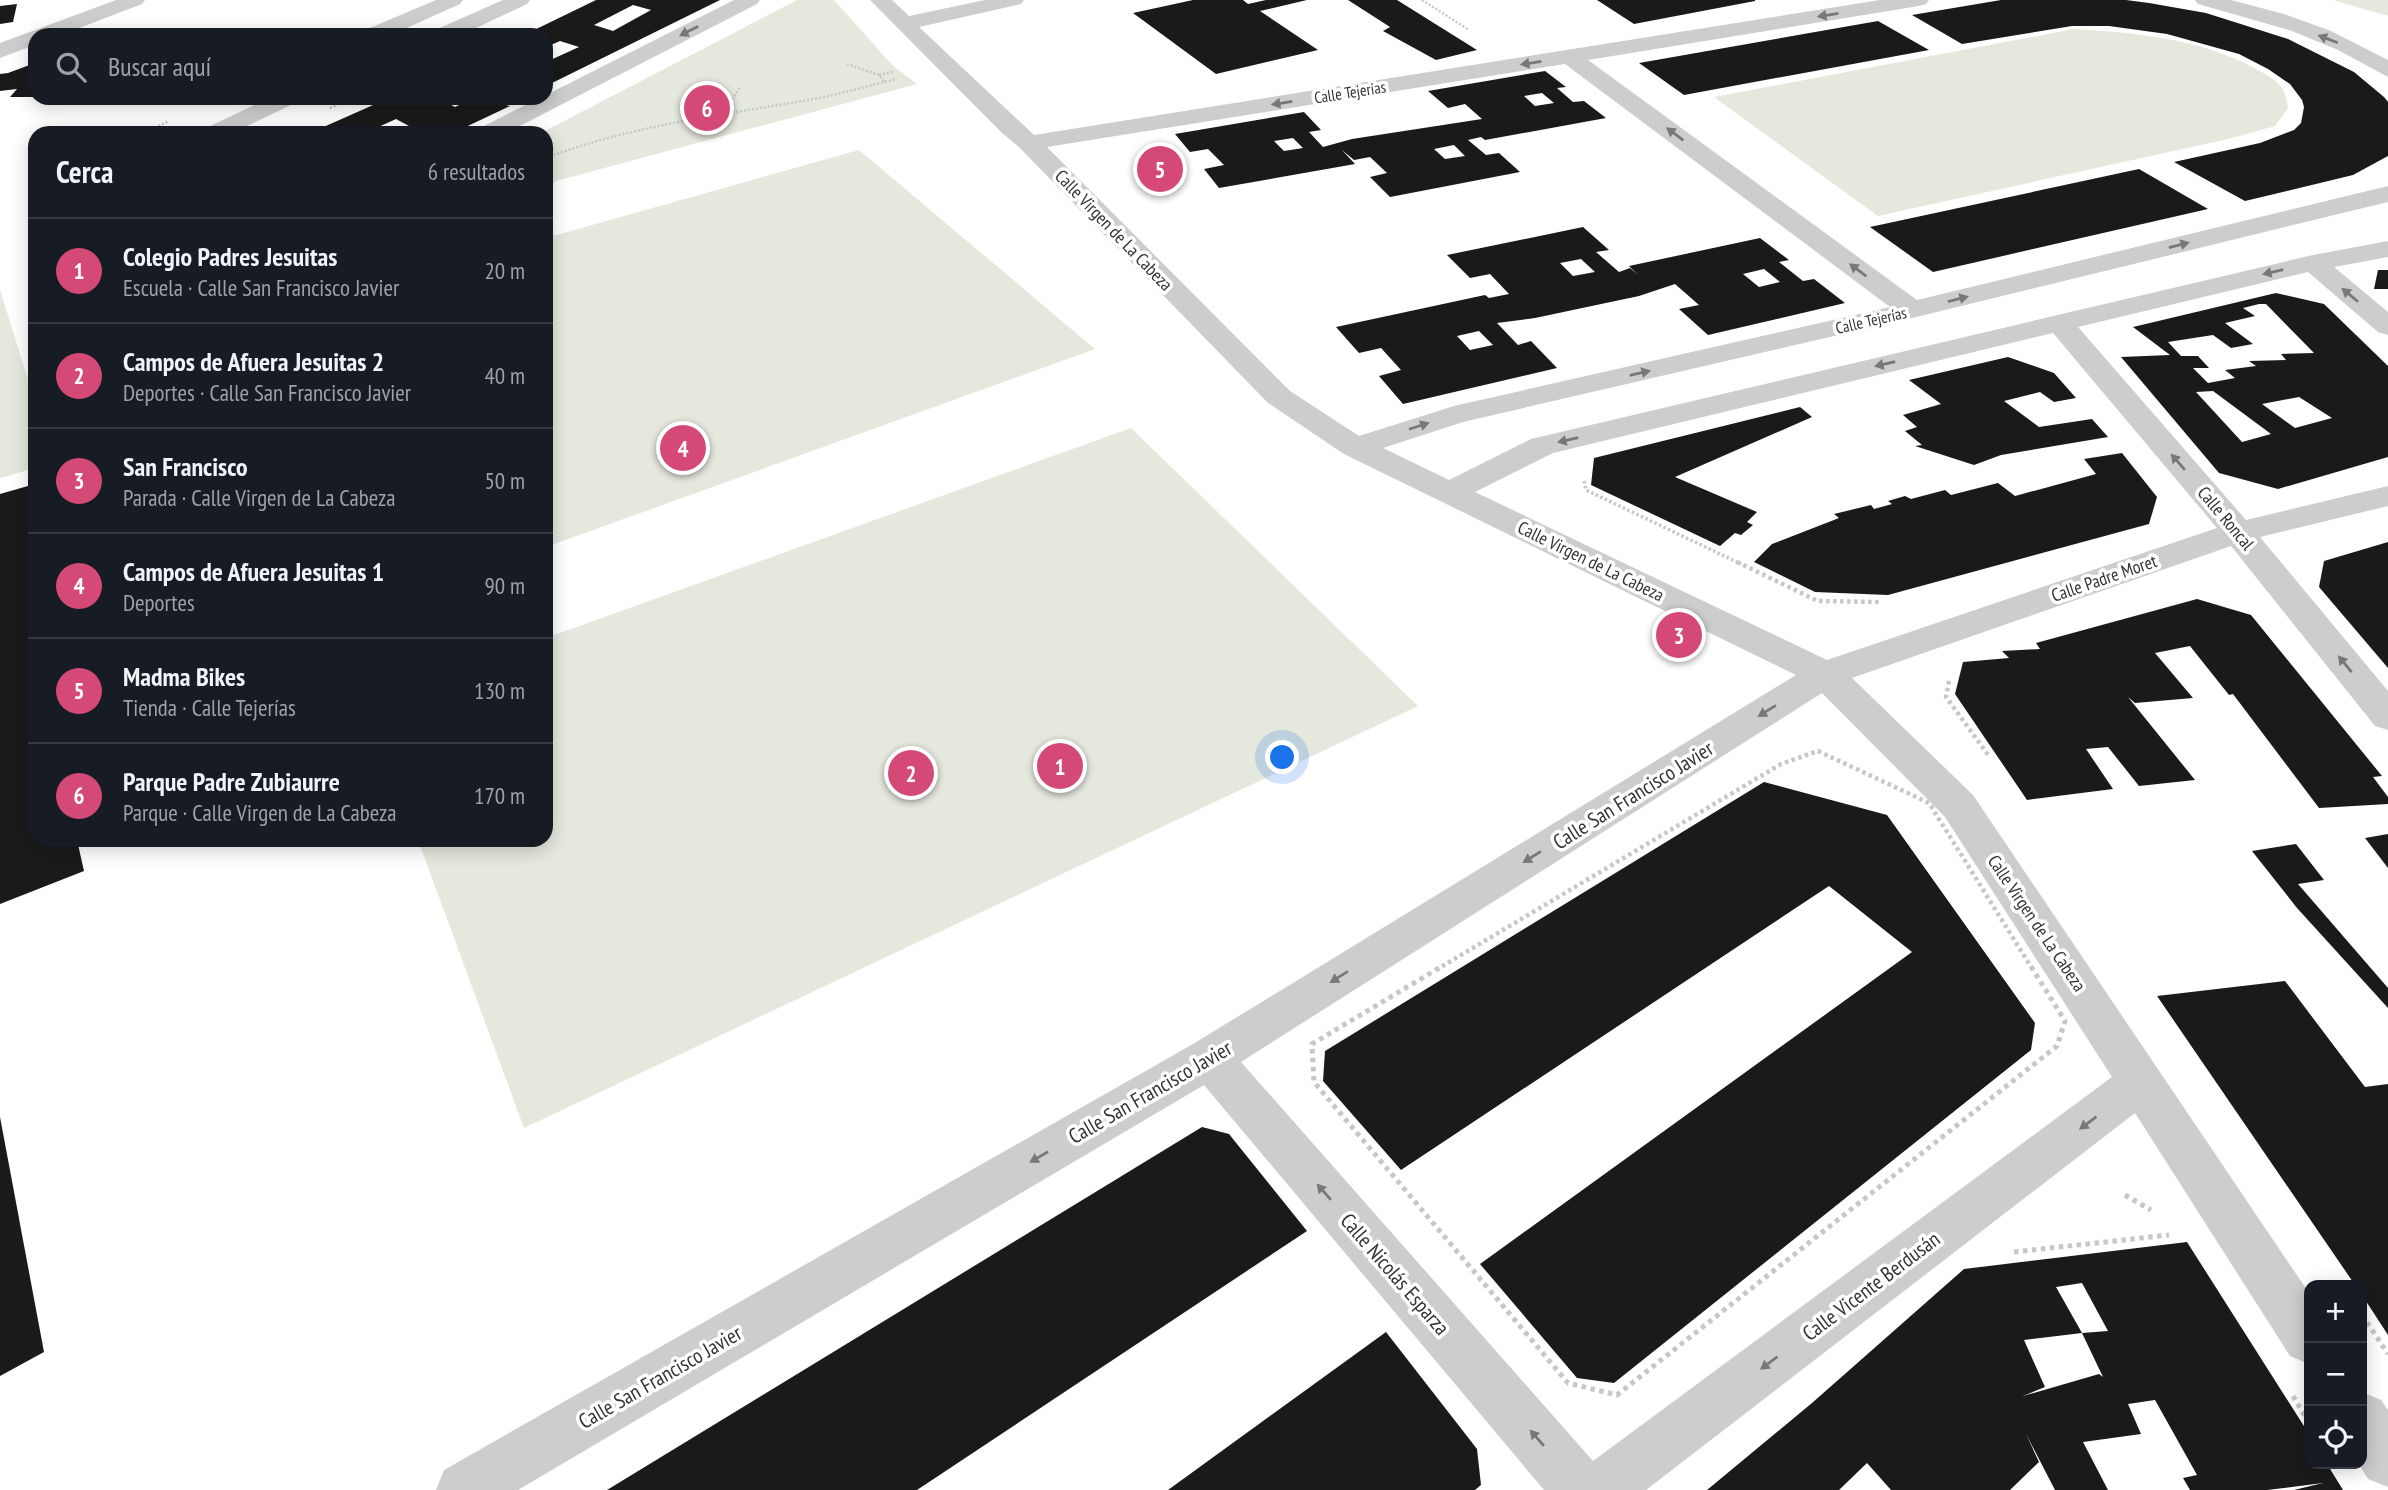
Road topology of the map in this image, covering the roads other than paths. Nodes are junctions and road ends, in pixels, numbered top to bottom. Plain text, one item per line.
1 (135, 0) edge
2 (520, 0) edge
3 (750, 0) edge
4 (880, 0) edge
5 (1014, 0) edge
6 (1919, 0) edge
7 (2205, 0) edge
8 (444, 1) edge
9 (907, 23) junction
10 (60, 28) edge
11 (388, 28) edge
12 (458, 28) edge
13 (28, 40) edge
14 (0, 51) edge
15 (1570, 57) junction
16 (2388, 69) edge
17 (553, 100) edge
18 (272, 105) edge
19 (543, 105) edge
20 (229, 126) edge
21 (502, 126) edge
22 (1029, 143) junction
23 (2388, 194) edge
24 (2388, 250) edge
25 (2313, 263) junction
26 (1912, 310) junction
27 (2059, 323) junction
28 (2388, 326) edge
29 (1354, 447) junction
30 (1449, 493) junction
31 (2388, 496) edge
32 (2238, 532) junction
33 (1825, 674) junction
34 (2388, 718) edge
35 (1209, 1058) junction
36 (2142, 1081) junction
37 (2304, 1330) edge
38 (2367, 1427) edge
39 (2388, 1459) edge
40 (472, 1488) edge
41 (1581, 1490) edge
42 (1600, 1490) edge

1 - 10 street
2 - 12 street
3 -> 17 street
4 - 9 street, Calle Virgen de La Cabeza
5 - 9 street
6 -> 15 street, Calle Tejerías
16 -> 7 street
8 - 11 street
9 - 22 street, Calle Virgen de La Cabeza
13 - 14 street
15 -> 22 street, Calle Tejerías
26 -> 15 street
18 - 20 street
19 -> 21 street
22 - 29 street, Calle Virgen de La Cabeza
26 -> 23 street, Calle Tejerías
24 - 25 street
25 -> 27 street
28 -> 25 street
29 -> 26 street, Calle Tejerías
27 -> 30 street
32 -> 27 street, Calle Roncal
29 - 30 street, Calle Virgen de La Cabeza
30 - 33 street, Calle Virgen de La Cabeza
31 - 32 street, Calle Padre Moret
32 - 33 street, Calle Padre Moret
34 -> 32 street, Calle Roncal
33 -> 35 street, Calle San Francisco Javier
33 - 36 street, Calle Virgen de La Cabeza
35 -> 40 street, Calle San Francisco Javier
41 -> 35 street, Calle Nicolás Esparza
36 - 37 street, Calle Virgen de La Cabeza
36 -> 42 street, Calle Vicente Berdusán
38 - 39 street

